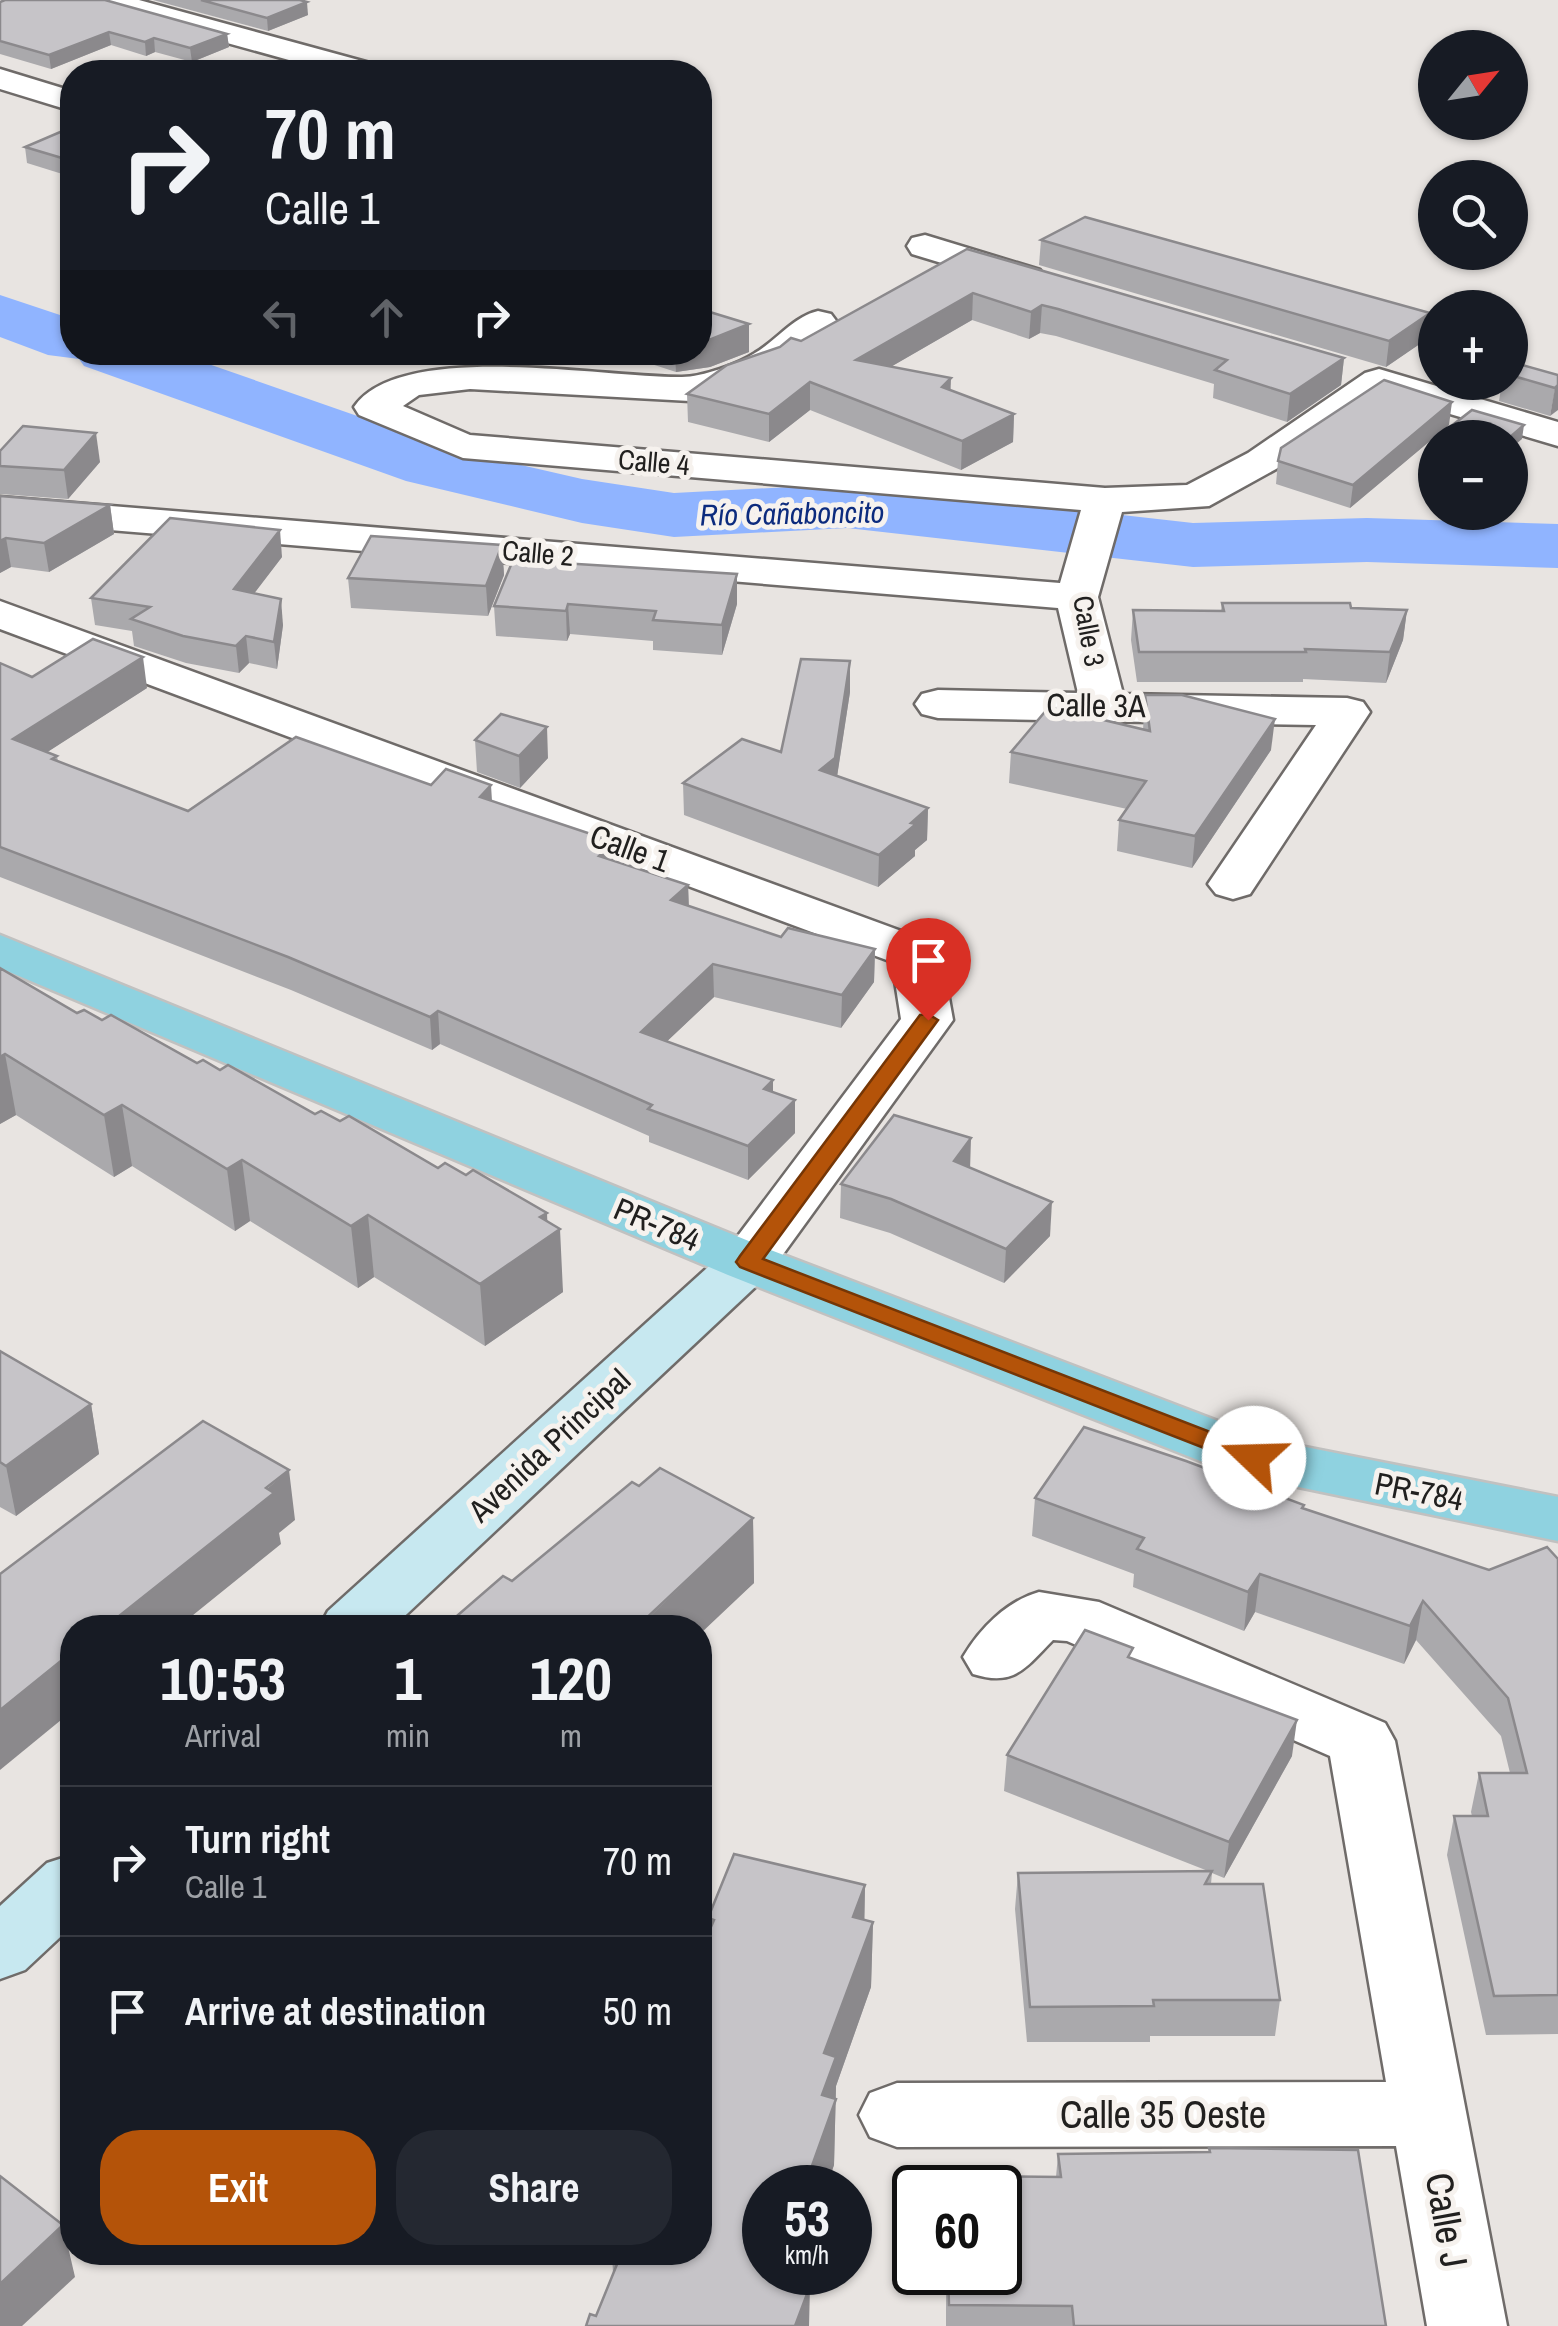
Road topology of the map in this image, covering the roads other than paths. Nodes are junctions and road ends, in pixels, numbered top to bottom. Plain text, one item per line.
1 (105, 0) edge
2 (322, 60) edge
3 (0, 79) edge
4 (57, 96) edge
5 (0, 109) edge
6 (925, 246) dead end
7 (1054, 286) edge
8 (818, 322) dead end
9 (1342, 370) edge
10 (1380, 382) junction
11 (1558, 434) edge
12 (0, 509) edge
13 (1092, 545) junction
14 (0, 614) edge
15 (938, 704) dead end
16 (1103, 704) junction
17 (1232, 884) dead end
18 (0, 950) edge
19 (748, 1262) junction
20 (1558, 1519) edge
21 (365, 1615) edge
22 (996, 1657) dead end
23 (60, 1895) edge
24 (0, 1950) edge
25 (1428, 2114) junction
26 (897, 2115) dead end
27 (1466, 2326) edge

1 - 2 street
3 - 4 street
4 - 5 street
6 - 7 street
8 - 13 street, Calle 4
9 - 10 street
10 - 11 street
10 - 13 street, Calle 4
12 - 13 street, Calle 2
13 - 16 street, Calle 3
14 - 19 street, Calle 1
15 - 16 street, Calle 3A
16 - 17 street, Calle 3A
18 - 19 main road, PR-784 / PR-784
19 - 20 main road, PR-784 / PR-784
19 - 21 street, Avenida Principal
22 - 25 street, Calle J
23 - 24 street
25 - 26 street, Calle 35 Oeste
25 - 27 street, Calle J

